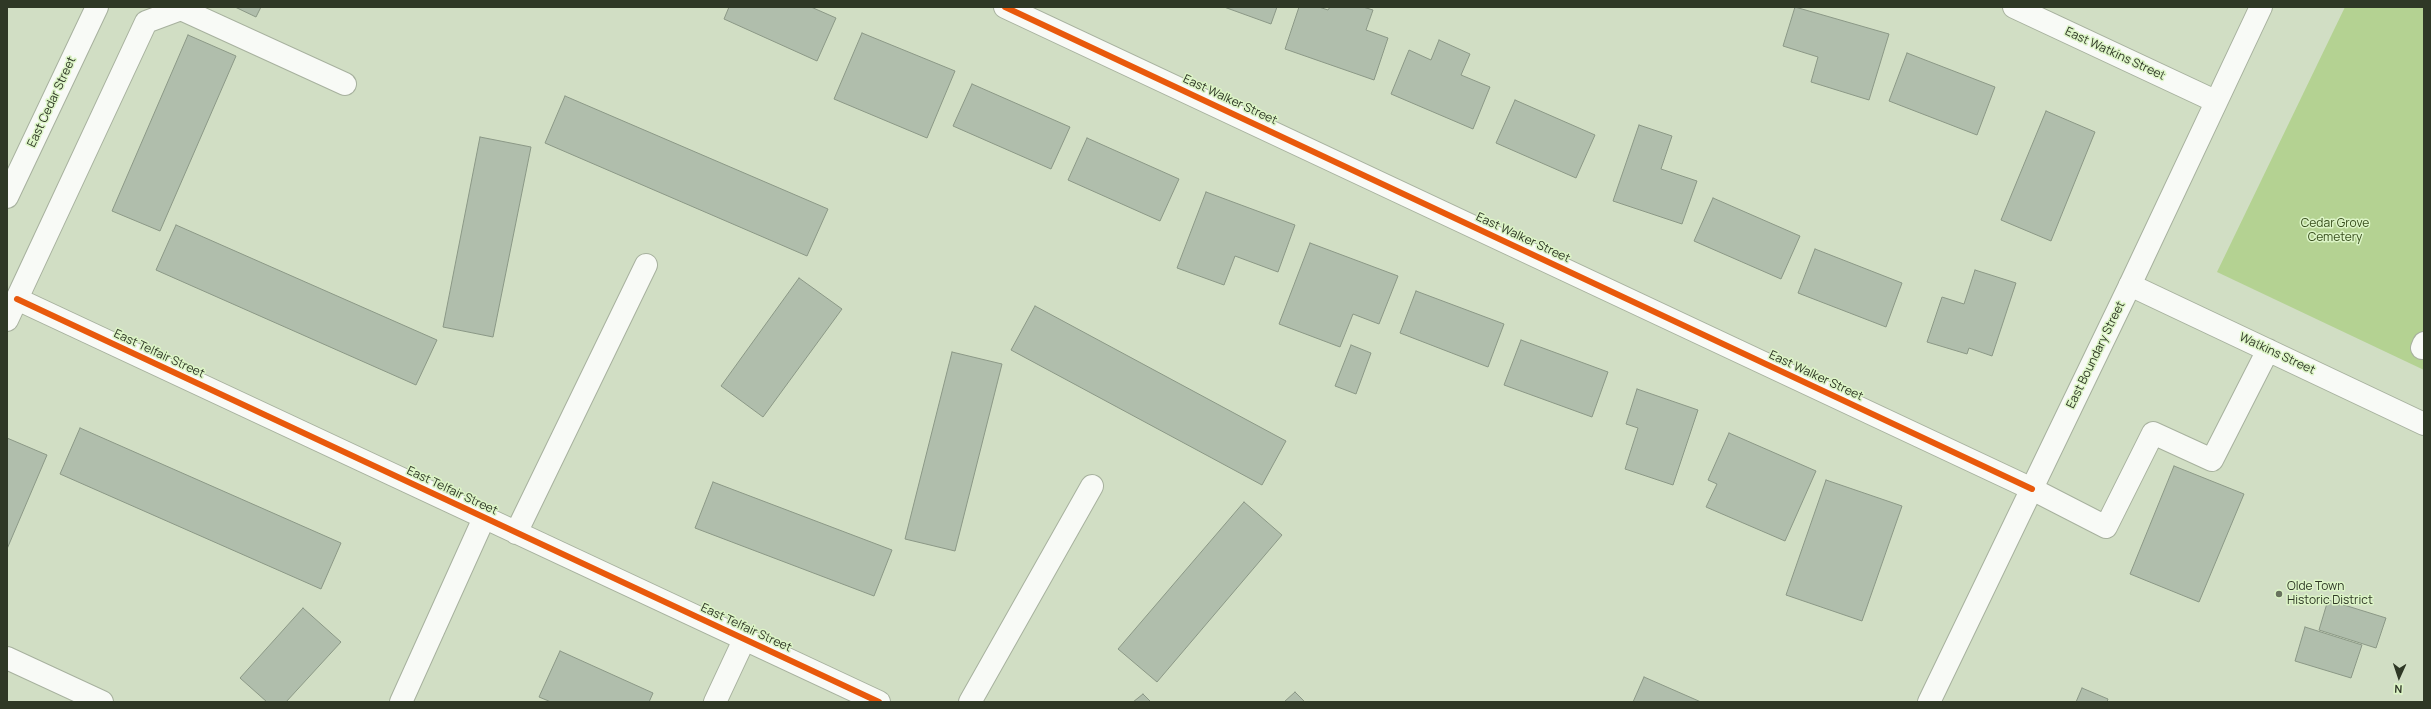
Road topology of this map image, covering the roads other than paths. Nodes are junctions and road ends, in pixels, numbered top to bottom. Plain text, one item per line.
1 (97, 7) edge
2 (1005, 7) edge
3 (2014, 7) edge
4 (2261, 7) edge
5 (346, 84) dead end
6 (2215, 101) junction
7 (7, 197) edge
8 (646, 265) dead end
9 (2130, 285) junction
10 (17, 299) junction
11 (7, 320) edge
12 (2268, 350) junction
13 (2424, 424) edge
14 (1092, 486) dead end
15 (2032, 489) junction
16 (484, 518) junction
17 (516, 533) junction
18 (744, 640) junction
19 (7, 658) edge
20 (102, 702) edge
21 (401, 702) edge
22 (715, 702) edge
23 (879, 702) edge
24 (970, 702) edge
25 (1929, 702) edge

1 - 7 street, East Cedar Street
2 - 15 street, East Walker Street
3 - 6 street, East Watkins Street
4 - 6 street, East Boundary Street
5 - 10 street
6 - 9 street, East Boundary Street
8 - 17 street
9 - 12 street, Watkins Street
9 - 15 street, East Boundary Street
10 - 11 street
10 - 16 street, East Telfair Street
12 - 13 street, Watkins Street
12 - 15 street, East Walker Street
14 - 24 street
15 - 25 street, East Boundary Street
16 - 17 street, East Telfair Street
16 - 21 street
17 - 18 street, East Telfair Street
18 - 22 street
18 - 23 street, East Telfair Street
19 - 20 street

